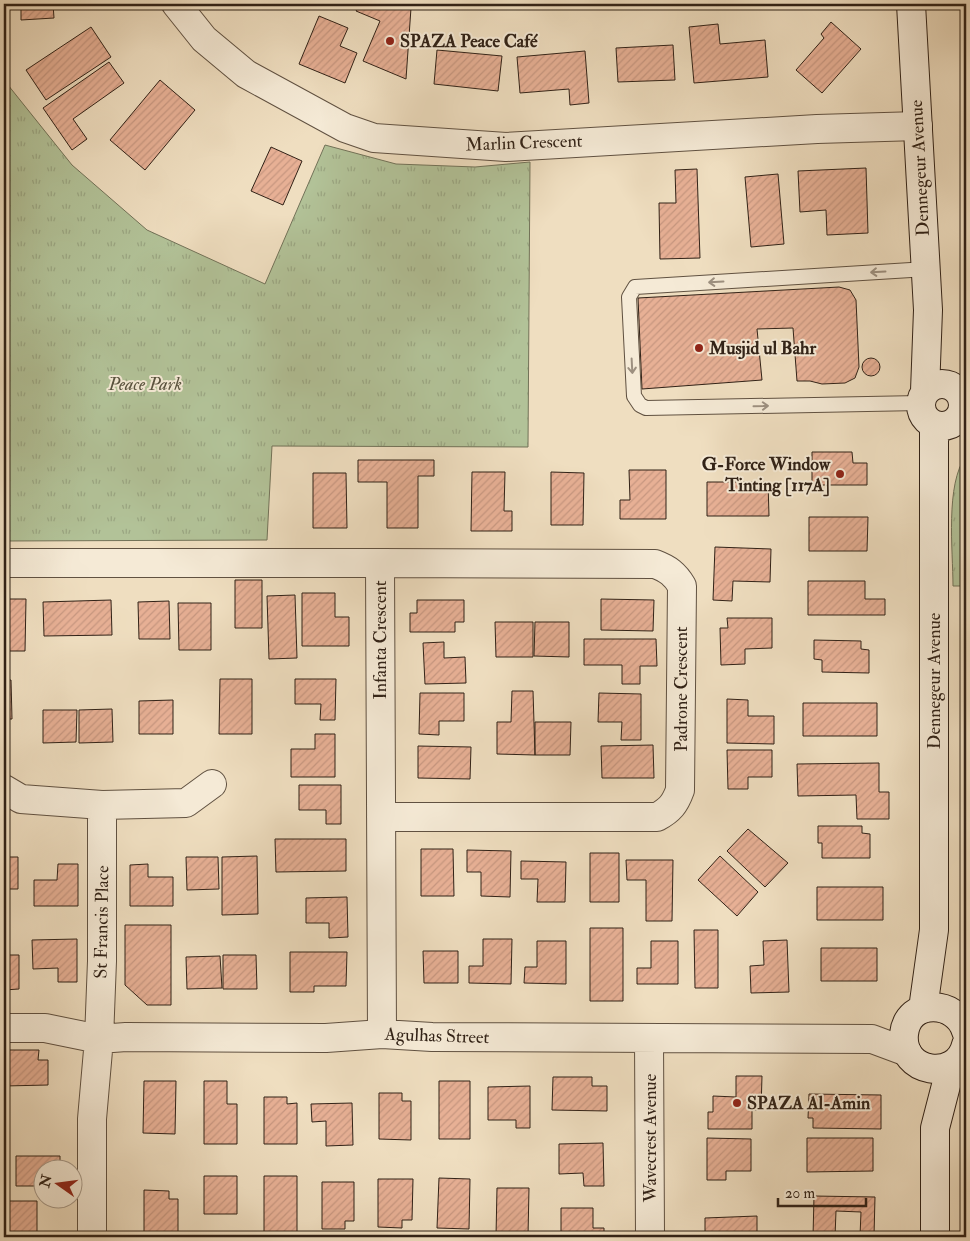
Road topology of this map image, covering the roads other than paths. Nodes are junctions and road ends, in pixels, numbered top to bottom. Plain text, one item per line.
1 (176, 4) edge
2 (911, 4) edge
3 (918, 126) junction
4 (927, 269) junction
5 (948, 404) edge
6 (4, 563) edge
7 (380, 563) junction
8 (212, 784) dead end
9 (4, 789) edge
10 (102, 805) junction
11 (381, 817) junction
12 (4, 1028) edge
13 (382, 1034) junction
14 (952, 1035) edge
15 (649, 1038) junction
16 (872, 1038) junction
17 (99, 1039) junction
18 (912, 1058) junction
19 (935, 1128) junction
20 (92, 1237) edge
21 (650, 1237) edge
22 (935, 1237) edge

1 - 3 street, Marlin Crescent
2 - 3 street, Dennegeur Avenue
3 - 4 street, Dennegeur Avenue
4 - 5 street, Dennegeur Avenue
4 -> 5 lane
5 - 14 street, Dennegeur Avenue
6 - 7 street, Infanta Crescent
7 - 11 street, Infanta Crescent
7 - 11 street, Padrone Crescent
8 - 10 street
9 - 10 street
10 - 17 street, St Francis Place
11 - 13 street, Infanta Crescent
12 - 17 street, Agulhas Street
13 - 15 street, Agulhas Street
13 - 17 street, Agulhas Street
14 - 16 street, Agulhas Street
14 - 18 street, Agulhas Street
14 - 18 street, Dennegeur Avenue
14 - 19 street, Dennegeur Avenue
15 - 16 street, Agulhas Street
15 - 21 street, Wavecrest Avenue
16 - 18 street, Agulhas Street
17 - 20 street, St Francis Place
18 - 19 street, Dennegeur Avenue
19 - 22 street, Dennegeur Avenue

